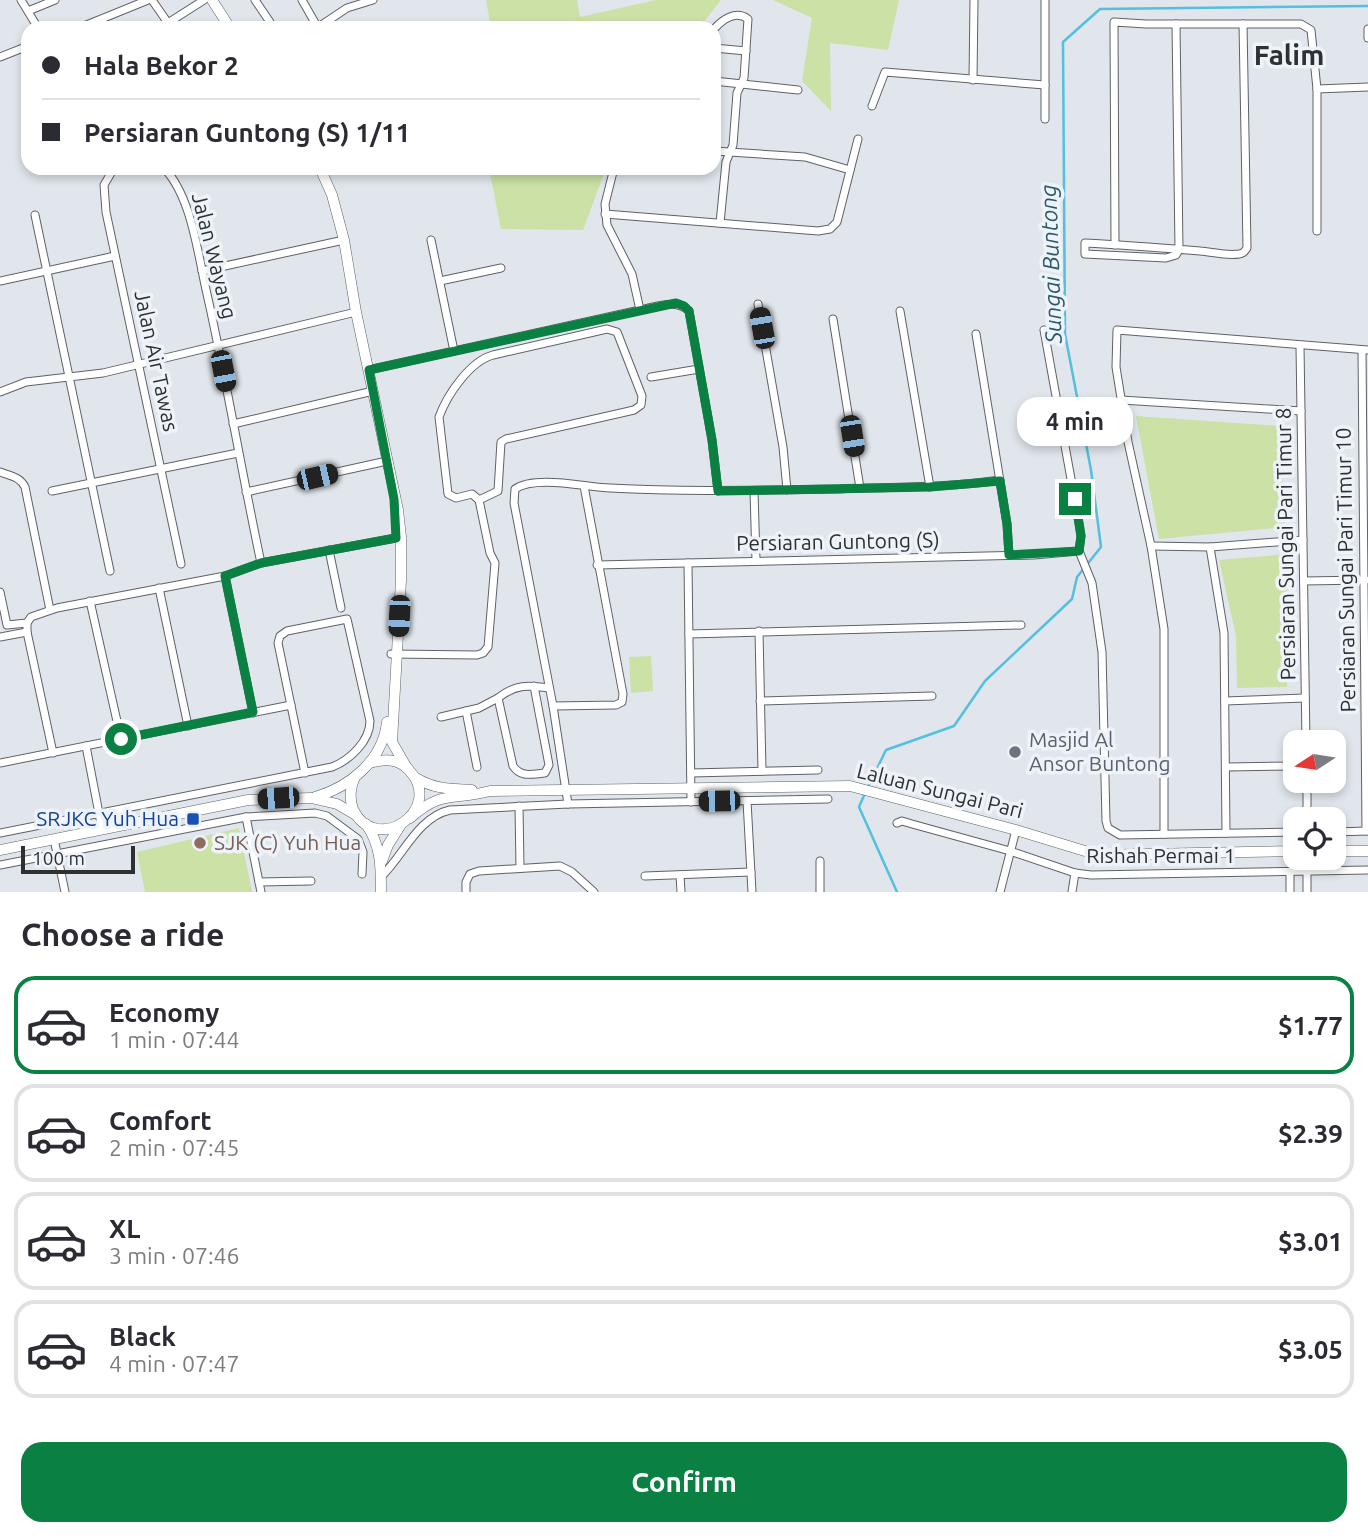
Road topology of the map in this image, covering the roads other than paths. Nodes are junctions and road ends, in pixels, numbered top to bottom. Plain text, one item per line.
1 (21, 0) edge
2 (55, 0) edge
3 (150, 0) edge
4 (204, 0) edge
5 (212, 0) edge
6 (255, 0) edge
7 (302, 0) edge
8 (373, 0) edge
9 (974, 0) edge
10 (1045, 0) edge
11 (28, 11) junction
12 (34, 21) edge
13 (97, 21) edge
14 (166, 21) edge
15 (171, 21) edge
16 (226, 21) edge
17 (269, 21) edge
18 (314, 21) edge
19 (328, 21) edge
20 (721, 23) edge
21 (1176, 24) junction
22 (1243, 24) junction
23 (1368, 29) edge
24 (1368, 38) edge
25 (721, 48) edge
26 (21, 49) edge
27 (746, 51) junction
28 (0, 57) edge
29 (974, 79) junction
30 (721, 82) edge
31 (741, 85) junction
32 (1045, 85) junction
33 (1368, 88) edge
34 (1317, 89) junction
35 (798, 90) dead end
36 (872, 106) dead end
37 (1045, 119) dead end
38 (858, 139) dead end
39 (721, 151) edge
40 (729, 152) junction
41 (850, 170) junction
42 (110, 175) edge
43 (169, 175) edge
44 (323, 175) edge
45 (612, 175) edge
46 (605, 214) junction
47 (35, 215) dead end
48 (720, 223) junction
49 (1317, 231) dead end
50 (344, 240) junction
51 (431, 240) dead end
52 (1115, 245) junction
53 (1180, 250) junction
54 (116, 256) junction
55 (501, 268) dead end
56 (46, 271) junction
57 (202, 271) junction
58 (0, 281) edge
59 (440, 281) junction
60 (758, 304) dead end
61 (640, 310) junction
62 (900, 311) dead end
63 (356, 312) junction
64 (833, 319) dead end
65 (1044, 330) dead end
66 (976, 334) dead end
67 (218, 345) junction
68 (1300, 346) junction
69 (1365, 350) edge
70 (454, 351) junction
71 (138, 364) junction
72 (699, 369) junction
73 (369, 370) junction
74 (651, 377) dead end
75 (71, 378) junction
76 (373, 391) junction
77 (0, 392) edge
78 (1121, 400) junction
79 (1301, 411) junction
80 (233, 424) junction
81 (238, 453) junction
82 (387, 461) junction
83 (161, 470) junction
84 (0, 472) edge
85 (1000, 481) junction
86 (92, 484) junction
87 (584, 486) junction
88 (930, 487) junction
89 (860, 488) junction
90 (787, 490) junction
91 (52, 491) dead end
92 (718, 491) junction
93 (754, 491) junction
94 (246, 492) junction
95 (479, 500) junction
96 (398, 538) junction
97 (1303, 540) junction
98 (1151, 546) junction
99 (1210, 547) junction
100 (329, 550) junction
101 (1079, 551) junction
102 (1009, 555) junction
103 (756, 560) junction
104 (261, 563) junction
105 (688, 563) junction
106 (181, 564) dead end
107 (597, 565) junction
108 (110, 571) dead end
109 (225, 576) junction
110 (1366, 580) edge
111 (1304, 581) junction
112 (159, 588) junction
113 (0, 592) edge
114 (90, 601) junction
115 (341, 608) dead end
116 (50, 610) junction
117 (27, 623) junction
118 (1021, 625) dead end
119 (3, 626) edge
120 (759, 631) junction
121 (27, 632) junction
122 (689, 634) junction
123 (0, 637) edge
124 (394, 654) junction
125 (534, 686) junction
126 (549, 688) junction
127 (932, 696) dead end
128 (498, 698) junction
129 (1306, 698) junction
130 (760, 701) junction
131 (1225, 701) junction
132 (291, 705) junction
133 (553, 706) junction
134 (466, 711) junction
135 (253, 712) junction
136 (441, 717) dead end
137 (188, 726) junction
138 (1306, 730) edge
139 (121, 739) junction
140 (86, 746) junction
141 (53, 753) junction
142 (368, 763) junction
143 (0, 764) edge
144 (1227, 766) junction
145 (1283, 766) edge
146 (477, 767) dead end
147 (407, 768) junction
148 (818, 770) dead end
149 (762, 772) junction
150 (305, 773) junction
151 (691, 773) junction
152 (356, 774) junction
153 (415, 778) junction
154 (691, 788) junction
155 (567, 790) junction
156 (490, 791) junction
157 (311, 798) junction
158 (828, 799) dead end
159 (747, 801) junction
160 (691, 802) junction
161 (568, 804) junction
162 (519, 806) junction
163 (99, 813) junction
164 (356, 814) junction
165 (246, 817) junction
166 (411, 818) junction
167 (898, 823) dead end
168 (366, 824) junction
169 (400, 826) junction
170 (102, 829) junction
171 (1016, 830) junction
172 (1367, 831) edge
173 (1283, 832) edge
174 (1346, 832) edge
175 (0, 833) edge
176 (1226, 833) junction
177 (1164, 834) junction
178 (54, 839) junction
179 (0, 850) edge
180 (1010, 851) junction
181 (1283, 851) edge
182 (1346, 851) edge
183 (1368, 851) edge
184 (57, 853) junction
185 (820, 861) dead end
186 (382, 865) junction
187 (0, 866) edge
188 (520, 868) junction
189 (1307, 870) joint
190 (1346, 870) edge
191 (1368, 870) edge
192 (751, 872) junction
193 (1290, 872) junction
194 (1075, 873) junction
195 (362, 874) dead end
196 (680, 875) junction
197 (645, 876) dead end
198 (381, 877) junction
199 (311, 881) dead end
200 (259, 882) junction
201 (65, 892) edge
202 (261, 892) edge
203 (382, 892) edge
204 (466, 892) edge
205 (594, 892) edge
206 (681, 892) edge
207 (752, 892) edge
208 (820, 892) edge
209 (1000, 892) edge
210 (1072, 892) edge
211 (1290, 892) edge
212 (1307, 892) edge

1 - 11 street
2 - 11 street
3 - 13 street
3 - 14 street
4 - 15 street
5 - 16 main road
6 - 17 street
7 - 18 street
8 - 19 street
9 - 29 street
10 - 32 street
11 - 12 street
20 - 27 street
21 - 22 street
21 - 52 street
21 - 53 street
22 - 34 street
22 - 53 street
23 - 24 street
25 - 27 street
26 - 28 street
27 - 31 street
29 - 32 street
29 - 36 street
30 - 31 street
31 - 35 street
31 - 40 street
32 - 37 street
33 - 34 street
34 - 49 street
38 - 41 street
39 - 40 street
40 - 41 street
40 - 48 street
41 - 48 street
42 - 54 street, Jalan Air Tawas
43 - 57 street, Jalan Wayang
44 - 50 main road
45 - 46 street
46 - 48 street
46 - 61 street
47 - 56 street
50 - 57 street
50 - 63 main road
51 - 59 street
52 - 53 street
52 - 53 street
54 - 56 street
54 - 71 street, Jalan Air Tawas
55 - 59 street
56 - 58 street
56 - 75 street
57 - 67 street, Jalan Wayang
59 - 70 street
60 - 90 street
61 - 70 street
61 - 72 street
62 - 88 street
63 - 67 street
63 - 73 main road
64 - 89 street
65 - 101 street
66 - 85 street
67 - 71 street
67 - 80 street, Jalan Wayang
68 - 69 street
68 - 78 street
68 - 79 street, Persiaran Sungai Pari Timur 8
69 - 110 street, Persiaran Sungai Pari Timur 10
70 - 73 street
71 - 75 street
71 - 83 street, Jalan Air Tawas
72 - 74 street
72 - 92 street
73 - 76 main road
75 - 77 street
75 - 86 street
76 - 80 street
76 - 82 main road
78 - 79 street
78 - 98 street
79 - 97 street, Persiaran Sungai Pari Timur 8
80 - 81 street, Jalan Wayang
81 - 83 street
81 - 94 street, Jalan Wayang
82 - 94 street
82 - 96 main road
83 - 86 street
83 - 106 street, Jalan Air Tawas
84 - 116 street
85 - 88 street
85 - 102 street
86 - 91 street
86 - 108 street
87 - 92 street
87 - 107 street
87 - 126 street
88 - 89 street
89 - 90 street
90 - 93 street
92 - 93 street
93 - 103 street
94 - 104 street, Jalan Wayang
95 - 95 street
95 - 124 street
96 - 100 street
96 - 124 main road
97 - 99 street
97 - 111 street, Persiaran Sungai Pari Timur 8
98 - 99 street
98 - 177 street
99 - 131 street
100 - 104 street
100 - 115 street
101 - 102 street, Persiaran Guntong (S)
101 - 177 street
102 - 103 street, Persiaran Guntong (S)
103 - 105 street, Persiaran Guntong (S)
104 - 109 street
105 - 107 street, Persiaran Guntong (S)
105 - 122 street
107 - 133 street
109 - 112 street
109 - 135 street
110 - 111 street
110 - 172 street, Persiaran Sungai Pari Timur 10
111 - 129 street, Persiaran Sungai Pari Timur 8
112 - 114 street
112 - 137 street
113 - 119 street
114 - 116 street
114 - 139 street
116 - 117 street
117 - 119 street
117 - 121 street
118 - 120 street
120 - 122 street
120 - 130 street
121 - 123 street
121 - 141 street
122 - 151 street
124 - 142 main road
124 - 147 main road
125 - 126 street
125 - 128 street
125 - 128 street
126 - 133 street
127 - 130 street
128 - 134 street
129 - 131 street
129 - 138 street, Persiaran Sungai Pari Timur 8
130 - 149 street
131 - 144 street
132 - 135 street
132 - 150 street
132 - 150 street
133 - 155 street
134 - 136 street
134 - 146 street
135 - 137 street
137 - 139 street
139 - 140 street
140 - 141 street
140 - 163 street
141 - 143 street
142 - 147 main road
142 - 152 main road
144 - 145 street
144 - 176 street
147 - 153 main road
148 - 149 street
149 - 151 street
150 - 163 street
151 - 154 street
152 - 157 main road
152 - 164 main road
153 - 156 main road
153 - 166 main road
154 - 155 main road, Laluan Sungai Pari
154 - 160 street
154 - 171 main road, Laluan Sungai Pari
155 - 156 main road, Laluan Sungai Pari
155 - 161 street
156 - 166 main road, Laluan Sungai Pari
157 - 164 main road
157 - 170 main road
158 - 159 street
159 - 160 street
159 - 192 street
160 - 161 street
161 - 162 street
162 - 188 street
162 - 198 street
163 - 170 street
163 - 175 street
164 - 168 main road
165 - 184 street
165 - 195 street
165 - 200 street
166 - 169 main road
167 - 180 street, Rishah Permai 1
168 - 169 main road
168 - 186 main road
169 - 186 main road
170 - 178 main road
171 - 180 street
171 - 181 main road, Laluan Sungai Pari
172 - 174 street
173 - 176 street
176 - 177 street
178 - 179 main road
178 - 184 street
180 - 194 street, Rishah Permai 1
180 - 209 street
182 - 183 main road
184 - 187 street
184 - 201 street
185 - 208 street
186 - 198 main road
188 - 204 street
188 - 205 street
189 - 193 street, Rishah Permai 1
189 - 212 street
190 - 191 street, Rishah Permai 1
192 - 196 street
192 - 207 street
193 - 194 street, Rishah Permai 1
193 - 211 street
194 - 210 street
196 - 197 street
196 - 206 street
198 - 203 main road
199 - 200 street
200 - 202 street

